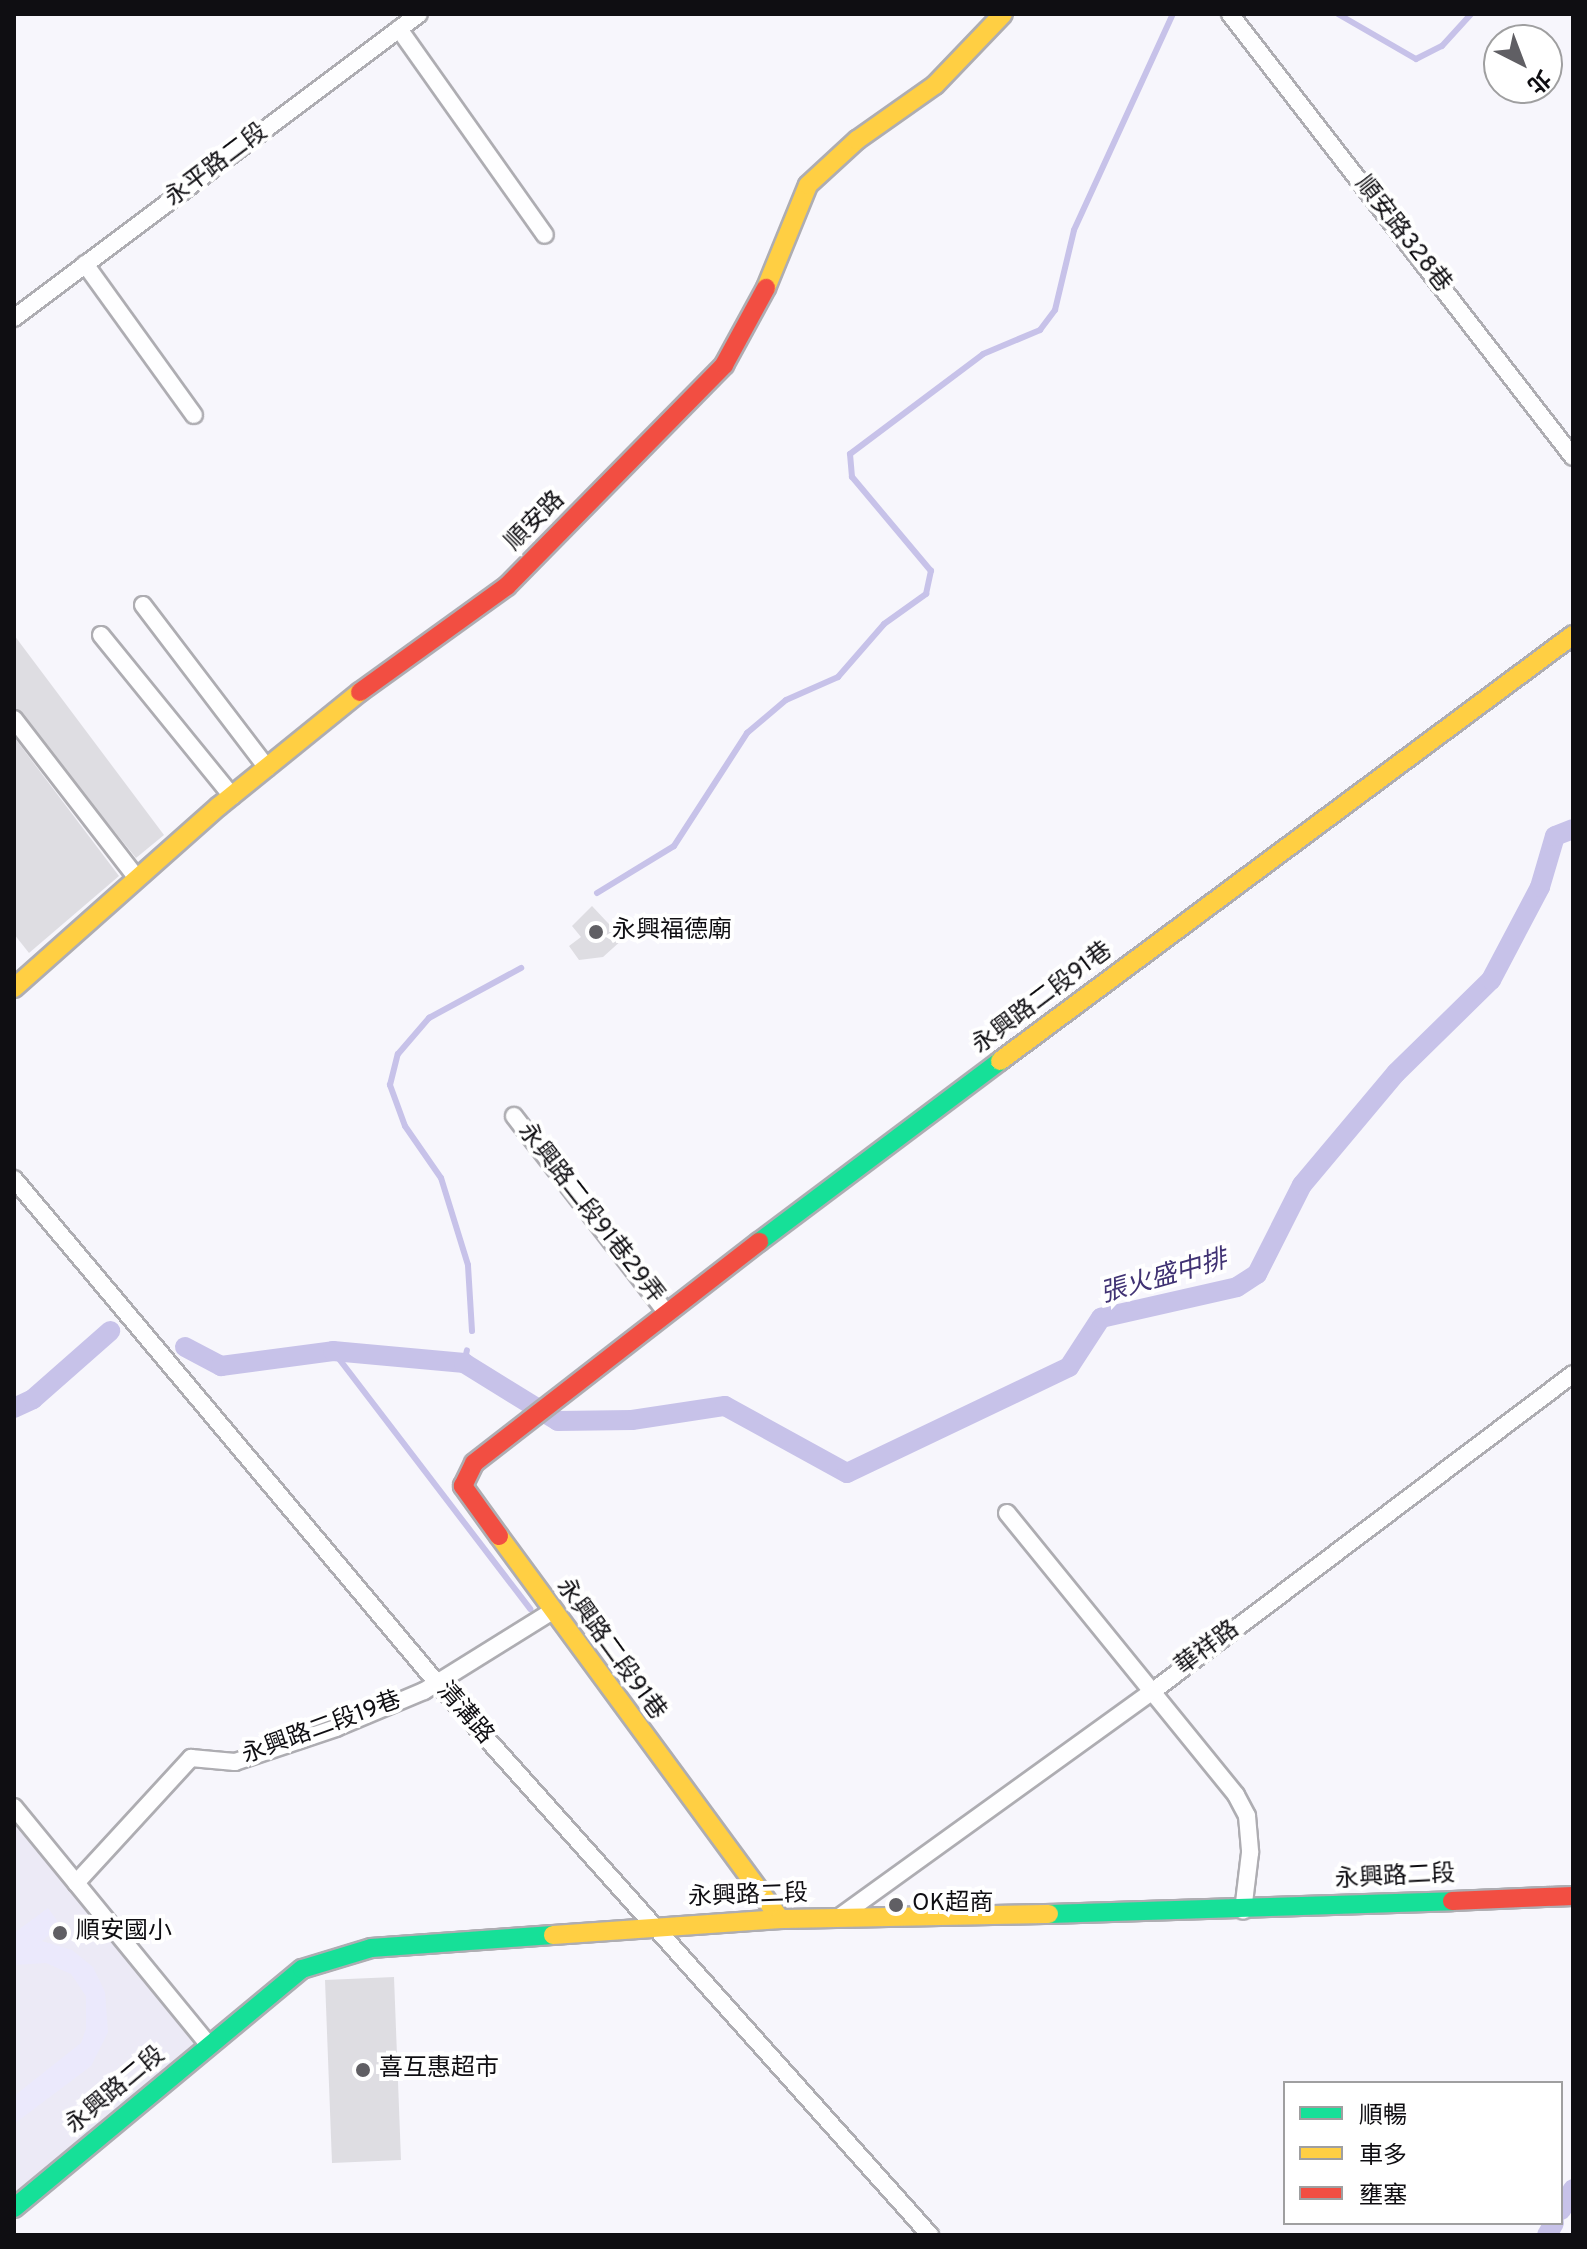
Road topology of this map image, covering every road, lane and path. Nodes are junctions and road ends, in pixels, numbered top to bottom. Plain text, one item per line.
1 (419, 14) edge
2 (1003, 14) edge
3 (1230, 14) edge
4 (399, 29) junction
5 (545, 235) dead end
6 (85, 264) junction
7 (14, 318) edge
8 (194, 415) dead end
9 (1573, 457) edge
10 (143, 605) dead end
11 (101, 635) dead end
12 (1573, 635) edge
13 (14, 719) edge
14 (267, 768) junction
15 (232, 796) junction
16 (137, 878) junction
17 (14, 988) edge
18 (514, 1116) dead end
19 (14, 1179) edge
20 (666, 1312) junction
21 (1573, 1374) edge
22 (1007, 1513) dead end
23 (551, 1612) junction
24 (437, 1683) junction
25 (1153, 1691) junction
26 (14, 1807) edge
27 (76, 1883) junction
28 (1573, 1896) edge
29 (1243, 1911) junction
30 (837, 1918) junction
31 (780, 1919) junction
32 (651, 1925) junction
33 (209, 2045) junction
34 (14, 2208) edge
35 (930, 2235) edge

1 - 4 street, 永平路二段
2 - 14 street, 順安路
3 - 9 street, 順安路328巷
4 - 5 street
4 - 6 street, 永平路二段
6 - 7 street, 永平路二段
6 - 8 street
10 - 14 street
11 - 15 street
12 - 20 street, 永興路二段91巷
13 - 16 street
14 - 15 street, 順安路
15 - 16 street, 順安路
16 - 17 street, 順安路
18 - 20 street, 永興路二段91巷29弄
19 - 24 street, 清溝路
20 - 23 street, 永興路二段91巷
21 - 25 street, 華祥路
22 - 25 street
23 - 24 street, 永興路二段19巷
23 - 31 street, 永興路二段91巷
24 - 27 street, 永興路二段19巷
24 - 32 street, 清溝路
25 - 29 street
25 - 30 street, 華祥路
26 - 27 street
27 - 33 street
28 - 29 street, 永興路二段
29 - 30 street, 永興路二段
30 - 31 street, 永興路二段
31 - 32 street, 永興路二段
32 - 33 street, 永興路二段
32 - 35 street, 清溝路
33 - 34 street, 永興路二段

